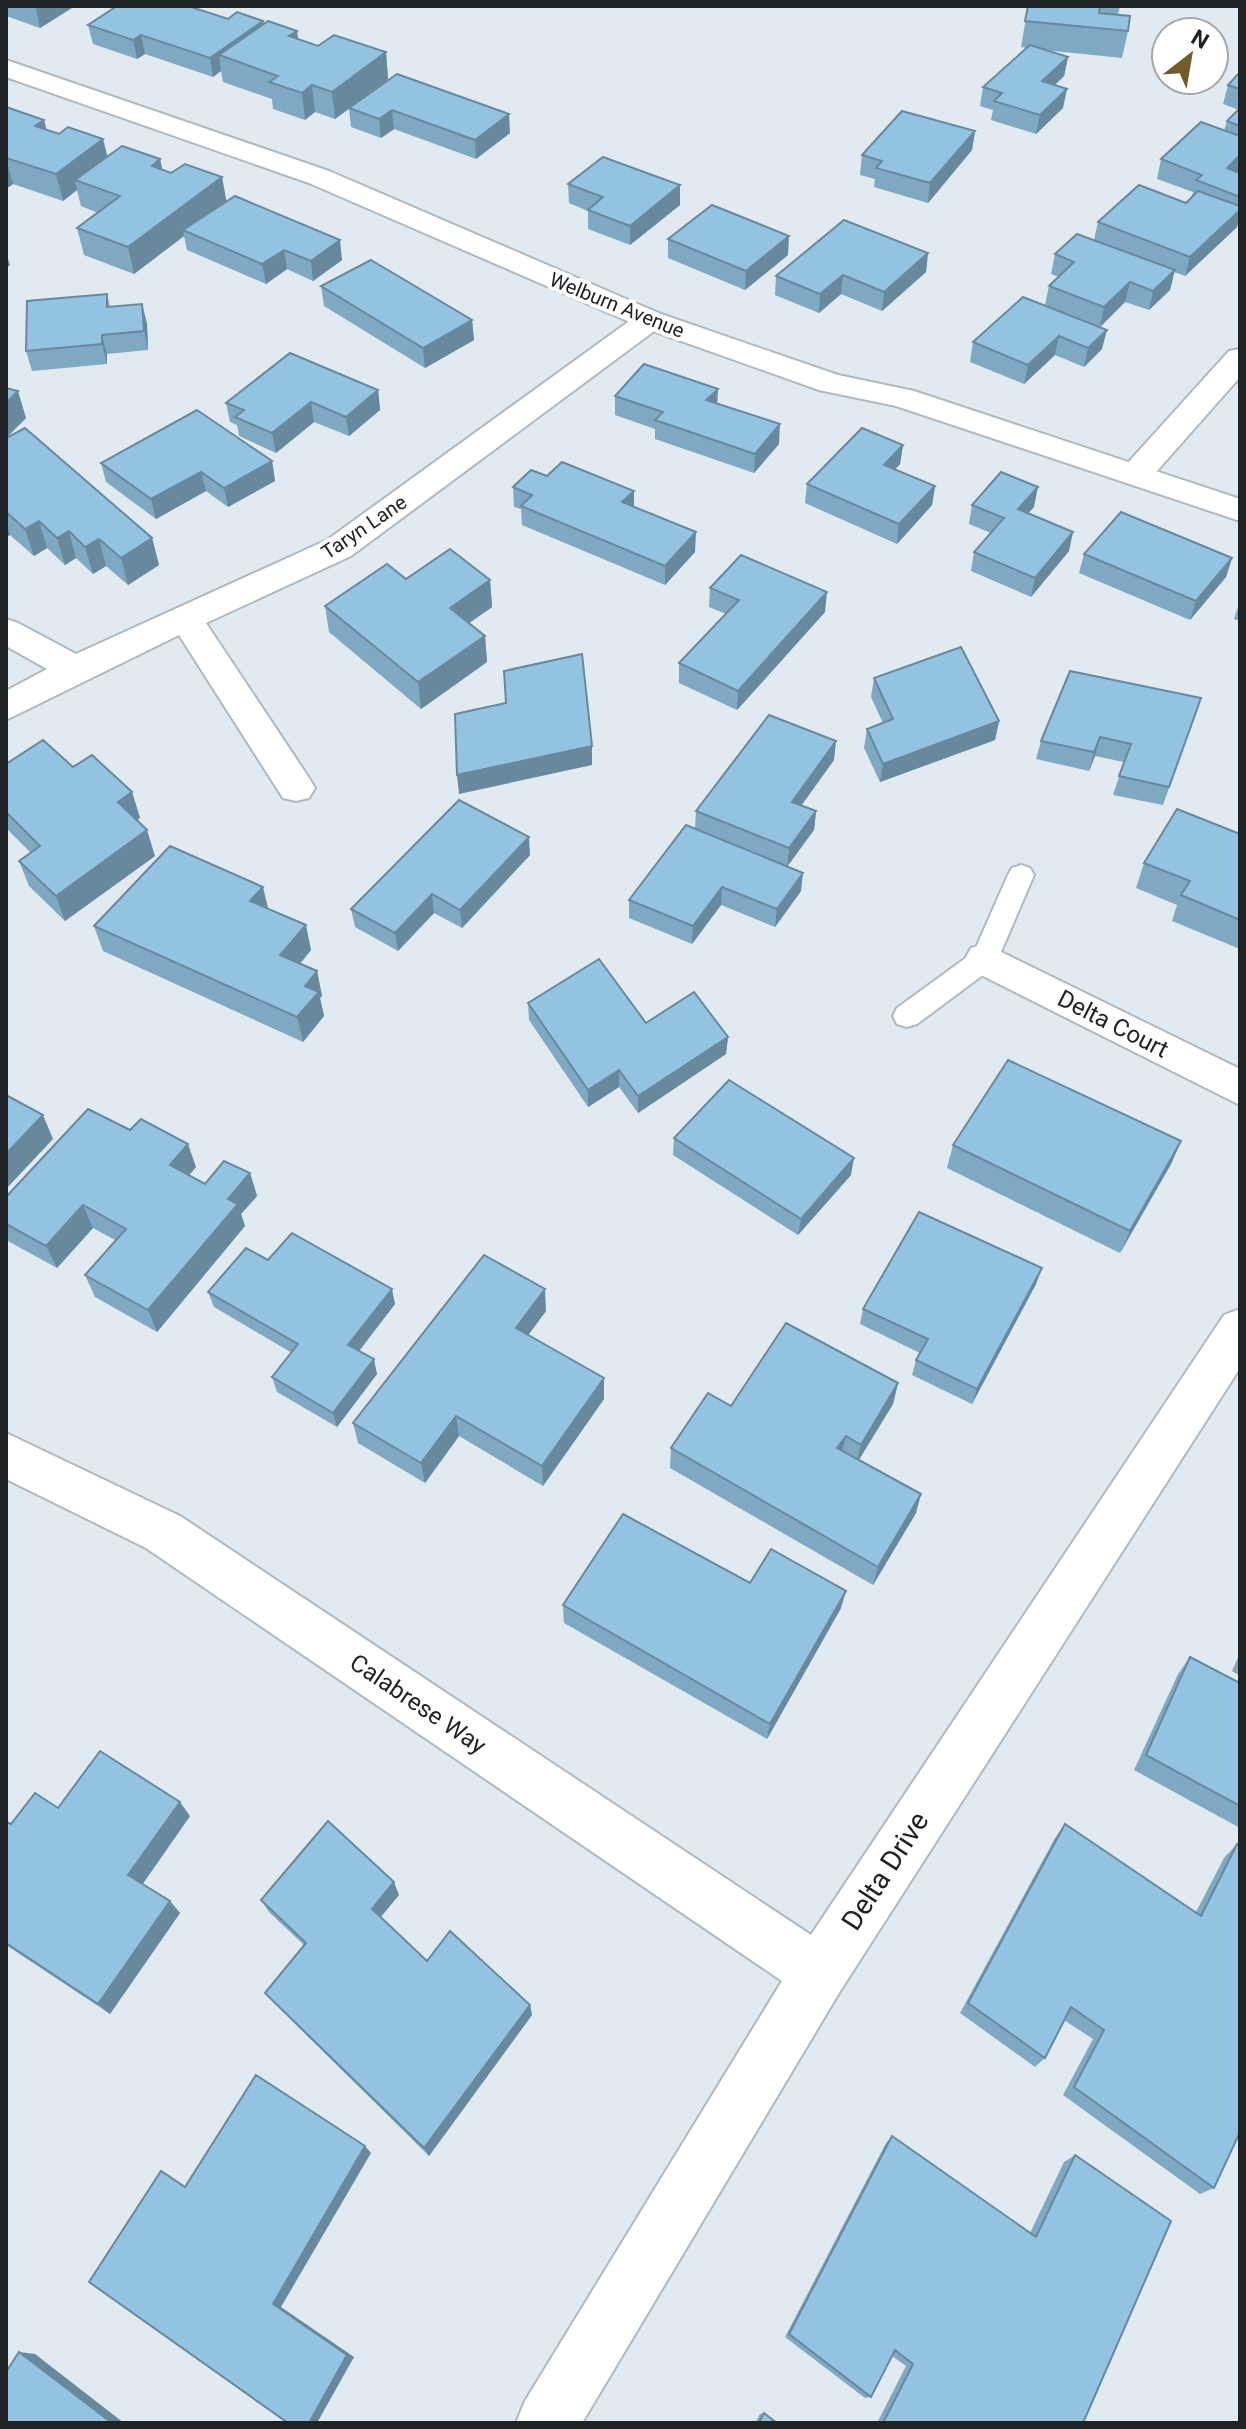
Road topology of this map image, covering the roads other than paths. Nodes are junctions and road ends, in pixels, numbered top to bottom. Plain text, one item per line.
1 (6, 68) edge
2 (650, 320) junction
3 (1240, 358) edge
4 (1137, 473) junction
5 (1240, 510) edge
6 (186, 619) junction
7 (6, 631) edge
8 (75, 669) junction
9 (6, 707) edge
10 (296, 788) dead end
11 (1021, 875) dead end
12 (985, 959) junction
13 (907, 1016) dead end
14 (1240, 1088) edge
15 (1240, 1329) edge
16 (6, 1455) edge
17 (819, 1973) junction
18 (547, 2423) edge

1 - 2 street, Welburn Avenue
2 - 4 street, Welburn Avenue
2 - 6 street, Taryn Lane
3 - 4 street
4 - 5 street, Welburn Avenue
6 - 8 street, Taryn Lane
6 - 10 street
7 - 8 street
8 - 9 street, Taryn Lane
11 - 12 lane
12 - 13 lane
12 - 14 street, Delta Court
15 - 17 street, Delta Drive
16 - 17 street, Calabrese Way
17 - 18 street, Delta Drive

